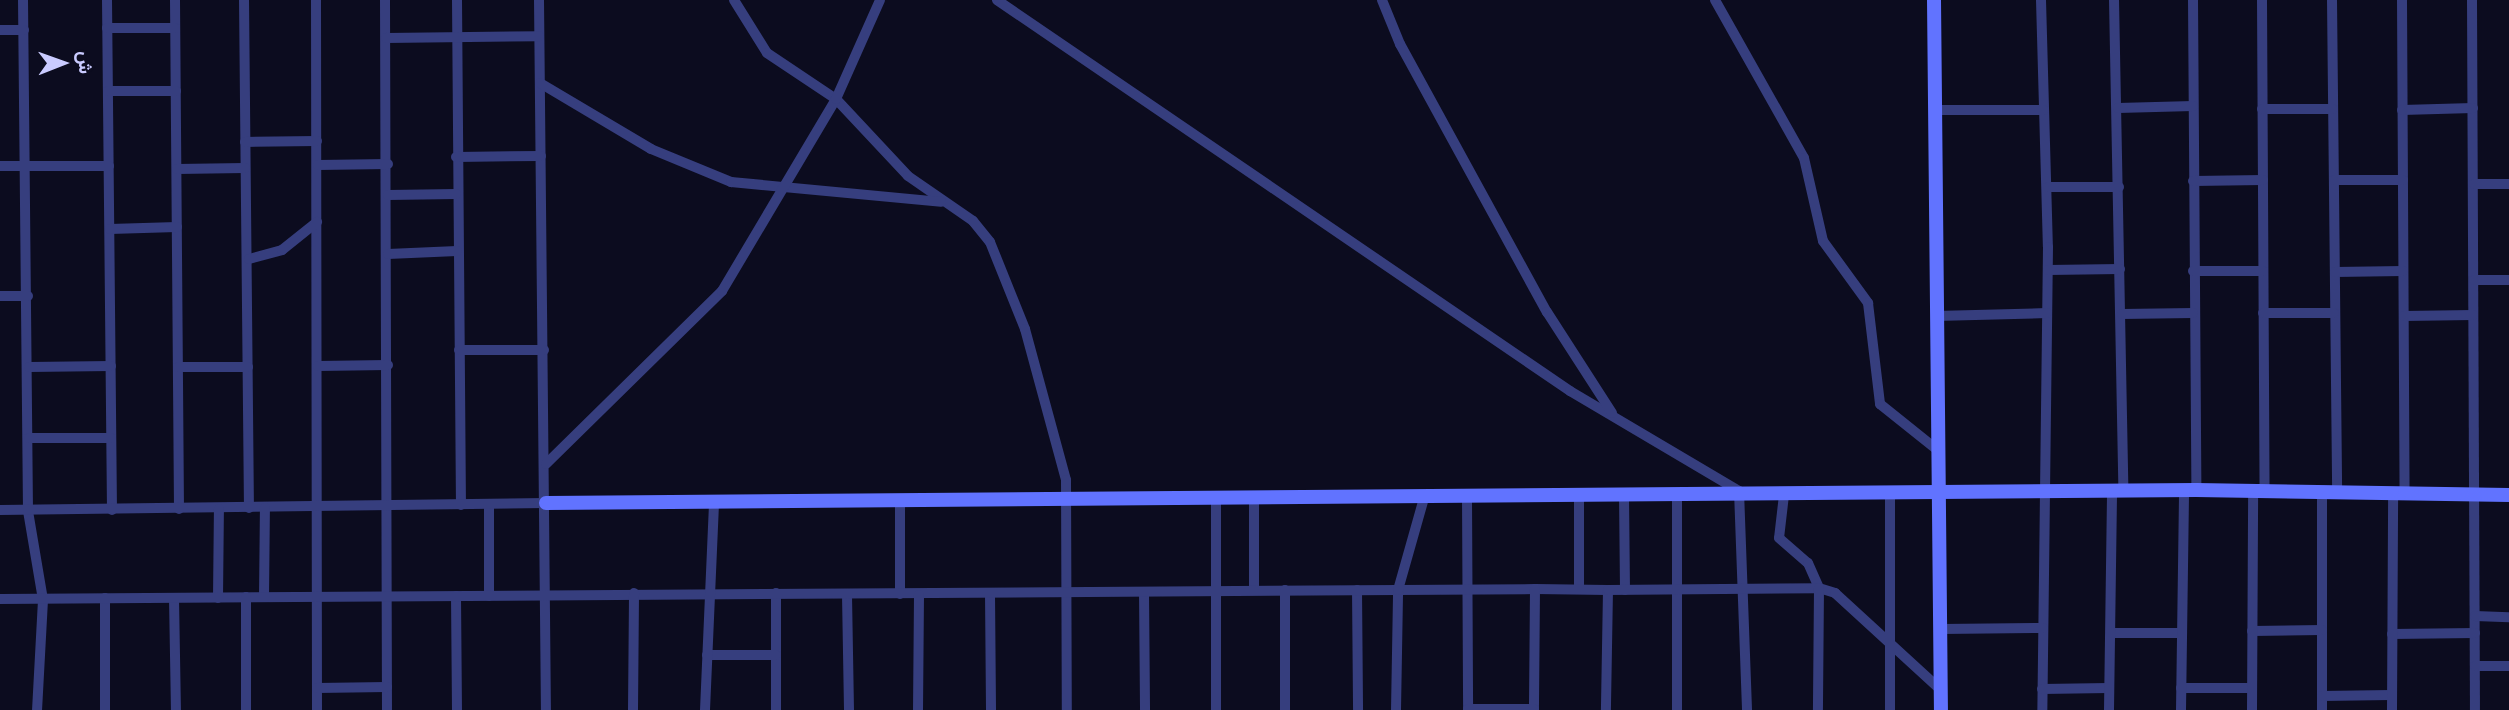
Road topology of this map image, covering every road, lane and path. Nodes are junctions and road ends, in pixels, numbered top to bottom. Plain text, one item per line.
1 (23, 0) edge
2 (107, 0) edge
3 (175, 0) edge
4 (244, 0) edge
5 (316, 0) edge
6 (385, 0) edge
7 (457, 0) edge
8 (539, 0) edge
9 (734, 0) edge
10 (880, 0) edge
11 (997, 0) edge
12 (1382, 0) edge
13 (1715, 0) edge
14 (1934, 0) edge
15 (2041, 0) edge
16 (2114, 0) edge
17 (2193, 0) edge
18 (2262, 0) edge
19 (2332, 0) edge
20 (2402, 0) edge
21 (2472, 0) edge
22 (175, 28) junction
23 (107, 29) junction
24 (0, 30) edge
25 (24, 30) junction
26 (539, 36) junction
27 (386, 38) junction
28 (456, 38) junction
29 (540, 83) junction
30 (176, 90) junction
31 (108, 91) junction
32 (836, 99) junction
33 (2193, 106) junction
34 (2118, 108) junction
35 (2473, 108) junction
36 (2262, 109) junction
37 (2333, 109) junction
38 (1936, 110) junction
39 (2044, 110) junction
40 (2403, 110) junction
41 (317, 141) junction
42 (245, 142) junction
43 (541, 156) junction
44 (456, 157) junction
45 (388, 164) junction
46 (318, 165) junction
47 (0, 166) edge
48 (26, 166) junction
49 (109, 166) junction
50 (245, 167) junction
51 (177, 169) junction
52 (2263, 180) junction
53 (2334, 180) junction
54 (2403, 180) junction
55 (2193, 181) junction
56 (2474, 184) junction
57 (2509, 184) edge
58 (2048, 187) junction
59 (2119, 187) junction
60 (783, 191) junction
61 (456, 194) junction
62 (388, 195) junction
63 (942, 202) junction
64 (317, 222) junction
65 (177, 227) junction
66 (110, 229) junction
67 (457, 251) junction
68 (388, 254) junction
69 (249, 259) junction
70 (2120, 269) junction
71 (2048, 270) junction
72 (2193, 271) junction
73 (2263, 271) junction
74 (2403, 271) junction
75 (2335, 272) junction
76 (2474, 280) junction
77 (2509, 280) edge
78 (0, 296) edge
79 (28, 296) junction
80 (2048, 313) junction
81 (2193, 313) junction
82 (2263, 313) junction
83 (2334, 313) junction
84 (2122, 314) junction
85 (2473, 315) junction
86 (1936, 316) junction
87 (2404, 316) junction
88 (459, 350) junction
89 (544, 350) junction
90 (388, 365) junction
91 (111, 366) junction
92 (318, 366) junction
93 (29, 367) junction
94 (178, 367) junction
95 (248, 367) junction
96 (1615, 416) junction
97 (29, 438) junction
98 (111, 438) junction
99 (1940, 452) junction
100 (546, 464) junction
101 (2190, 490) junction
102 (2045, 491) junction
103 (2117, 491) junction
104 (2259, 492) junction
105 (2322, 493) junction
106 (2337, 493) junction
107 (1940, 494) junction
108 (2399, 494) junction
109 (1625, 495) junction
110 (1677, 495) junction
111 (1742, 495) junction
112 (1784, 495) junction
113 (1890, 495) junction
114 (2475, 495) junction
115 (2509, 495) edge
116 (1578, 496) junction
117 (1467, 497) junction
118 (1254, 498) junction
119 (1424, 498) junction
120 (1216, 499) junction
121 (1067, 500) junction
122 (900, 501) junction
123 (714, 502) junction
124 (546, 503) junction
125 (489, 504) junction
126 (461, 505) junction
127 (387, 506) junction
128 (316, 507) junction
129 (248, 508) junction
130 (265, 508) junction
131 (179, 509) junction
132 (219, 509) junction
133 (0, 510) edge
134 (29, 510) junction
135 (112, 510) junction
136 (1819, 588) junction
137 (1468, 589) junction
138 (1535, 589) junction
139 (1579, 589) junction
140 (1746, 589) junction
141 (1215, 590) junction
142 (1254, 590) junction
143 (1285, 590) junction
144 (1357, 590) junction
145 (1398, 590) junction
146 (1608, 590) junction
147 (1625, 590) junction
148 (1677, 590) junction
149 (1144, 592) junction
150 (635, 593) junction
151 (709, 593) junction
152 (776, 593) junction
153 (900, 594) junction
154 (990, 594) junction
155 (546, 595) junction
156 (847, 595) junction
157 (919, 595) junction
158 (1065, 595) junction
159 (387, 596) junction
160 (456, 596) junction
161 (489, 596) junction
162 (246, 597) junction
163 (264, 597) junction
164 (315, 597) junction
165 (105, 598) junction
166 (174, 598) junction
167 (218, 598) junction
168 (0, 599) edge
169 (43, 600) junction
170 (2475, 616) junction
171 (2509, 617) edge
172 (2043, 628) junction
173 (1941, 629) junction
174 (2322, 630) junction
175 (2252, 631) junction
176 (2110, 633) junction
177 (2181, 633) junction
178 (2475, 633) junction
179 (2392, 634) junction
180 (1889, 642) junction
181 (707, 655) junction
182 (776, 655) junction
183 (2476, 666) junction
184 (2509, 666) edge
185 (387, 687) junction
186 (317, 688) junction
187 (2109, 688) junction
188 (2181, 688) junction
189 (2252, 688) junction
190 (2042, 689) junction
191 (1941, 690) junction
192 (2391, 695) junction
193 (2322, 696) junction
194 (1468, 709) edge
195 (1534, 709) edge
196 (37, 710) edge
197 (106, 710) edge
198 (176, 710) edge
199 (246, 710) edge
200 (317, 710) edge
201 (387, 710) edge
202 (457, 710) edge
203 (546, 710) edge
204 (634, 710) edge
205 (705, 710) edge
206 (776, 710) edge
207 (849, 710) edge
208 (918, 710) edge
209 (991, 710) edge
210 (1067, 710) edge
211 (1145, 710) edge
212 (1216, 710) edge
213 (1285, 710) edge
214 (1358, 710) edge
215 (1396, 710) edge
216 (1606, 710) edge
217 (1677, 710) edge
218 (1747, 710) edge
219 (1818, 710) edge
220 (1890, 710) edge
221 (1941, 710) edge
222 (2042, 710) edge
223 (2109, 710) edge
224 (2181, 710) edge
225 (2252, 710) edge
226 (2322, 710) edge
227 (2392, 710) edge
228 (2475, 710) edge

1 - 25 street
2 - 23 street
3 - 22 street
4 - 42 street
5 - 41 street
6 - 27 street
7 - 28 street
8 - 26 street
9 - 32 street
10 - 32 street
11 - 96 street
12 - 96 street
13 - 99 street
14 - 38 street
15 - 39 street
16 - 34 street
17 - 33 street
18 - 36 street
19 - 37 street
20 - 40 street
21 - 35 street
22 - 23 street
22 - 30 street
23 - 31 street
24 - 25 street
25 - 48 street
26 - 28 street
26 - 29 street
27 - 28 street
27 - 45 street
28 - 44 street
29 - 43 street
29 - 60 street
30 - 31 street
30 - 51 street
31 - 49 street
32 - 60 street
32 - 63 street
33 - 34 street
33 - 55 street
34 - 59 street
35 - 40 street
35 - 56 street
36 - 37 street
36 - 52 street
37 - 53 street
38 - 39 street
38 - 86 street
39 - 58 street
40 - 54 street
41 - 42 street
41 - 46 street
42 - 50 street
43 - 44 street
43 - 89 street
44 - 61 street
45 - 46 street
45 - 62 street
46 - 64 street
47 - 48 street
48 - 49 street
48 - 79 street
49 - 66 street
50 - 51 street
50 - 69 street
51 - 65 street
52 - 55 street
52 - 73 street
53 - 54 street
53 - 75 street
54 - 74 street
55 - 72 street
56 - 57 street
56 - 76 street
58 - 59 street
58 - 71 street
59 - 70 street
60 - 63 street
60 - 100 street
61 - 62 street
61 - 67 street
62 - 68 street
63 - 121 street
64 - 69 street
64 - 92 street
65 - 66 street
65 - 94 street
66 - 91 street
67 - 68 street
67 - 88 street
68 - 90 street
69 - 95 street
70 - 71 street
70 - 84 street
71 - 80 street
72 - 73 street
72 - 81 street
73 - 82 street
74 - 75 street
74 - 87 street
75 - 83 street
76 - 77 street
76 - 85 street
78 - 79 street
79 - 93 street
80 - 86 street
80 - 102 street
81 - 84 street
81 - 101 street
82 - 83 street
82 - 104 street
83 - 106 street
84 - 103 street
85 - 87 street
85 - 114 street
86 - 99 street
87 - 108 street
88 - 89 street
88 - 126 street
89 - 100 street
90 - 92 street
90 - 127 street
91 - 93 street
91 - 98 street
92 - 128 street
93 - 97 street
94 - 95 street
94 - 131 street
95 - 129 street
96 - 111 street
97 - 98 street
97 - 134 street
98 - 135 street
99 - 107 street
100 - 124 street
101 - 103 street
101 - 104 street
101 - 177 street
102 - 103 street
102 - 107 street
102 - 172 street
103 - 176 street
104 - 105 street
104 - 175 street
105 - 106 street
105 - 174 street
106 - 108 street
107 - 113 street
107 - 173 street
108 - 114 street
108 - 179 street
109 - 110 street
109 - 116 street
109 - 147 street
110 - 111 street
110 - 148 street
111 - 112 street
111 - 140 street
112 - 113 street
112 - 136 street
113 - 180 street
114 - 115 street
114 - 170 street
116 - 117 street
116 - 139 street
117 - 119 street
117 - 137 street
118 - 119 street
118 - 120 street
118 - 142 street
119 - 145 street
120 - 121 street
120 - 141 street
121 - 122 street
121 - 158 street
122 - 123 street
122 - 153 street
123 - 124 street
123 - 151 street
124 - 125 street
124 - 155 street
125 - 126 street
125 - 161 street
126 - 127 street
127 - 128 street
127 - 159 street
128 - 130 street
128 - 164 street
129 - 130 street
129 - 132 street
130 - 163 street
131 - 132 street
131 - 135 street
132 - 167 street
133 - 134 street
134 - 135 street
134 - 169 street
136 - 140 street
136 - 180 street
136 - 219 street
137 - 138 street
137 - 145 street
137 - 194 street
138 - 139 street
138 - 195 street
139 - 146 street
140 - 148 street
140 - 218 street
141 - 142 street
141 - 149 street
141 - 212 street
142 - 143 street
143 - 144 street
143 - 213 street
144 - 145 street
144 - 214 street
145 - 215 street
146 - 147 street
146 - 216 street
147 - 148 street
148 - 217 street
149 - 158 street
149 - 211 street
150 - 151 street
150 - 155 street
150 - 204 street
151 - 152 street
151 - 181 street
152 - 156 street
152 - 182 street
153 - 156 street
153 - 157 street
154 - 157 street
154 - 158 street
154 - 209 street
155 - 161 street
155 - 203 street
156 - 207 street
157 - 208 street
158 - 210 street
159 - 160 street
159 - 164 street
159 - 185 street
160 - 161 street
160 - 202 street
162 - 163 street
162 - 167 street
162 - 199 street
163 - 164 street
164 - 186 street
165 - 166 street
165 - 169 street
165 - 197 street
166 - 167 street
166 - 198 street
168 - 169 street
169 - 196 street
170 - 171 street
170 - 178 street
172 - 173 street
172 - 190 street
173 - 191 street
174 - 175 street
174 - 193 street
175 - 189 street
176 - 177 street
176 - 187 street
177 - 188 street
178 - 179 street
178 - 183 street
179 - 192 street
180 - 191 street
180 - 220 street
181 - 182 street
181 - 205 street
182 - 206 street
183 - 184 street
183 - 228 street
185 - 186 street
185 - 201 street
186 - 200 street
187 - 190 street
187 - 223 street
188 - 189 street
188 - 224 street
189 - 225 street
190 - 222 street
191 - 221 street
192 - 193 street
192 - 227 street
193 - 226 street
194 - 195 street

